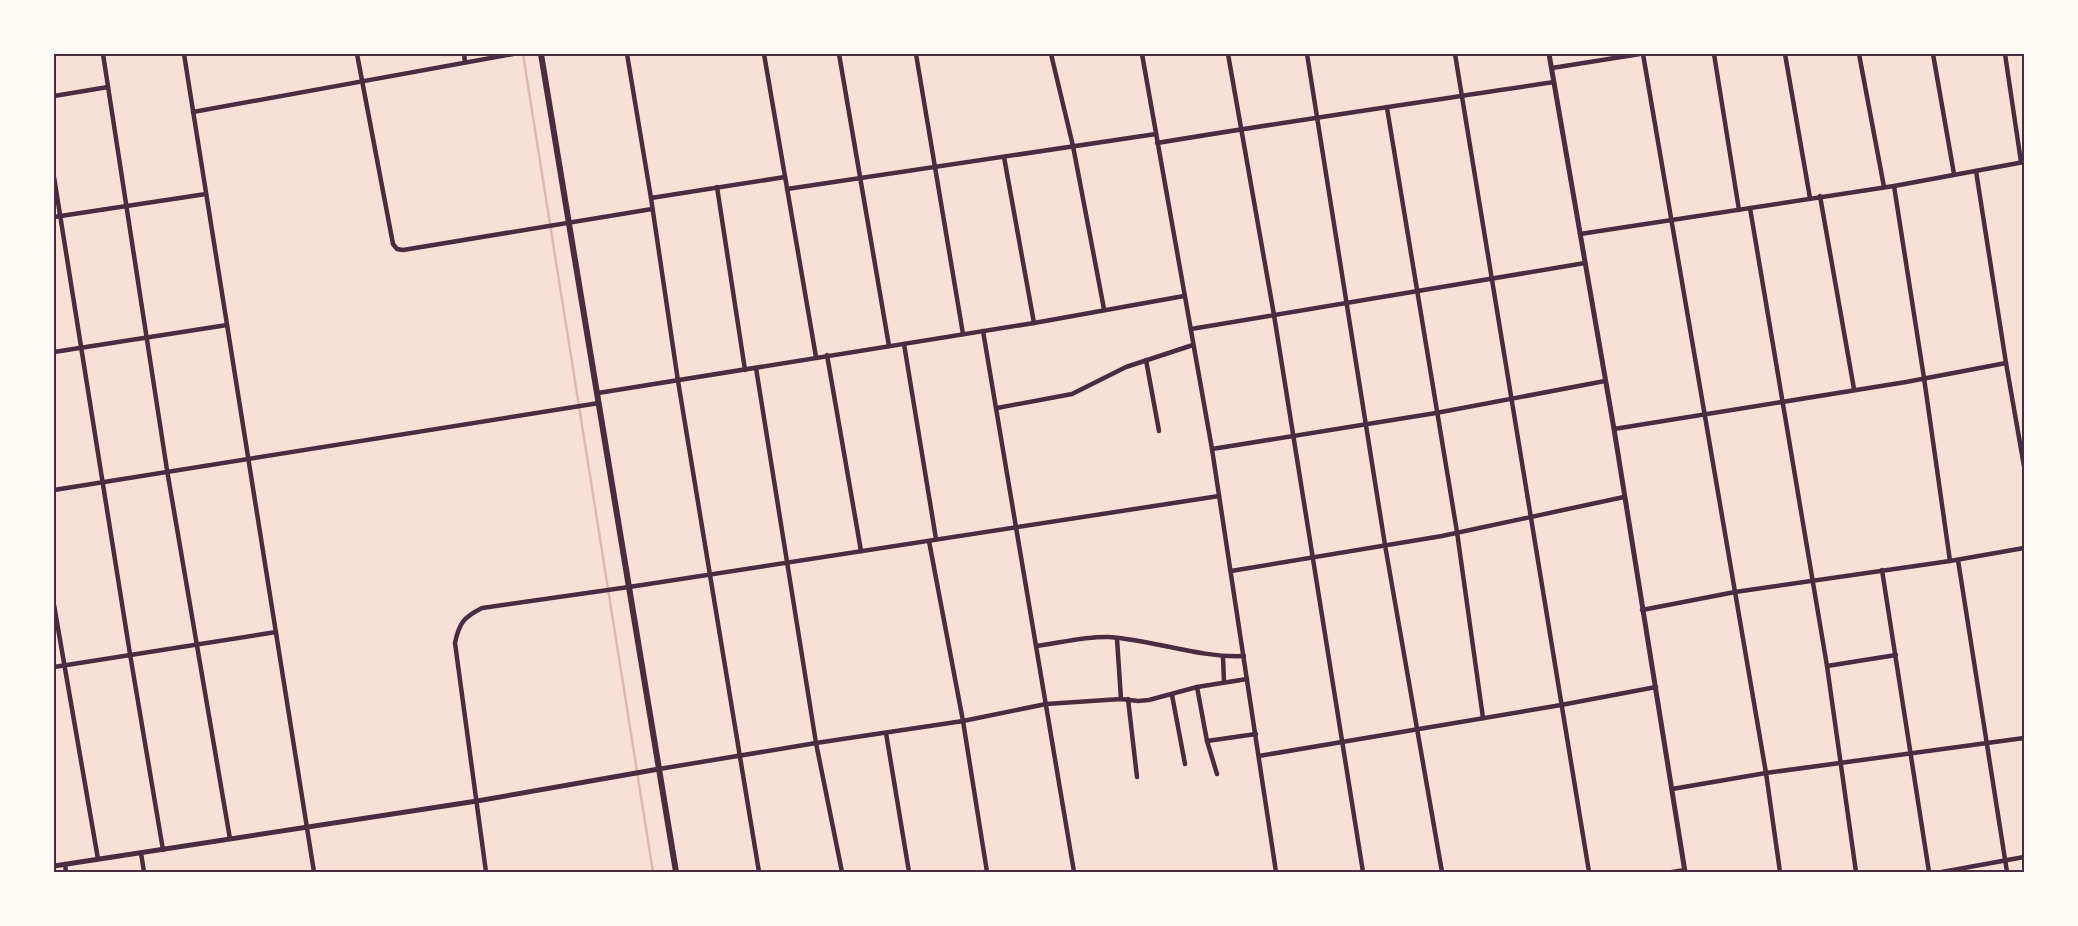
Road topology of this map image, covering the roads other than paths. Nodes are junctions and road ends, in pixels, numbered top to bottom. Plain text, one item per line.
1 (103, 54) edge
2 (184, 54) edge
3 (357, 54) edge
4 (464, 54) edge
5 (513, 54) edge
6 (541, 54) edge
7 (627, 54) edge
8 (764, 54) edge
9 (839, 54) edge
10 (916, 54) edge
11 (1051, 54) edge
12 (1142, 54) edge
13 (1228, 54) edge
14 (1306, 54) edge
15 (1455, 54) edge
16 (1549, 54) edge
17 (1642, 54) edge
18 (1714, 54) edge
19 (1785, 54) edge
20 (1859, 54) edge
21 (1933, 54) edge
22 (2004, 54) edge
23 (465, 62) junction
24 (1552, 68) junction
25 (362, 81) junction
26 (1554, 82) junction
27 (108, 87) junction
28 (54, 96) edge
29 (1463, 96) junction
30 (1387, 108) junction
31 (193, 112) junction
32 (1318, 117) junction
33 (1241, 129) junction
34 (1156, 134) junction
35 (1157, 143) junction
36 (1074, 146) junction
37 (1004, 157) junction
38 (2023, 162) edge
39 (934, 167) junction
40 (1976, 170) junction
41 (1954, 174) junction
42 (54, 177) edge
43 (785, 177) junction
44 (860, 178) junction
45 (1894, 186) junction
46 (717, 187) junction
47 (1884, 187) junction
48 (787, 188) junction
49 (206, 194) junction
50 (1820, 196) junction
51 (651, 198) junction
52 (1810, 198) junction
53 (127, 206) junction
54 (1750, 208) junction
55 (652, 209) junction
56 (1739, 210) junction
57 (60, 216) junction
58 (54, 217) edge
59 (1673, 220) junction
60 (569, 223) junction
61 (1580, 234) junction
62 (1585, 263) junction
63 (1491, 278) junction
64 (1417, 291) junction
65 (1184, 296) junction
66 (1346, 303) junction
67 (1104, 309) junction
68 (1274, 315) junction
69 (1034, 323) junction
70 (227, 325) junction
71 (1191, 329) junction
72 (983, 331) junction
73 (963, 334) junction
74 (147, 338) junction
75 (904, 344) junction
76 (1193, 345) junction
77 (889, 346) junction
78 (80, 348) junction
79 (54, 352) edge
80 (827, 355) junction
81 (816, 357) junction
82 (1146, 360) junction
83 (2006, 363) junction
84 (756, 368) junction
85 (745, 370) junction
86 (1924, 378) junction
87 (678, 381) junction
88 (1605, 381) junction
89 (1854, 389) junction
90 (598, 393) junction
91 (1510, 399) junction
92 (1784, 401) junction
93 (599, 403) junction
94 (997, 408) junction
95 (1436, 413) junction
96 (1705, 413) junction
97 (1365, 424) junction
98 (1614, 429) junction
99 (1159, 431) dead end
100 (1293, 436) junction
101 (1212, 449) junction
102 (248, 458) junction
103 (2023, 458) edge
104 (2024, 466) edge
105 (167, 470) junction
106 (103, 482) junction
107 (54, 490) edge
108 (1219, 496) junction
109 (1624, 498) junction
110 (1532, 516) junction
111 (1017, 526) junction
112 (1457, 532) junction
113 (936, 539) junction
114 (929, 541) junction
115 (1384, 545) junction
116 (2024, 548) edge
117 (861, 551) junction
118 (1312, 559) junction
119 (1958, 560) junction
120 (1950, 561) junction
121 (788, 562) junction
122 (1882, 570) junction
123 (1231, 571) junction
124 (710, 574) junction
125 (1813, 580) junction
126 (629, 587) junction
127 (1735, 592) junction
128 (54, 605) edge
129 (1642, 610) junction
130 (276, 632) junction
131 (1116, 638) junction
132 (196, 644) junction
133 (1036, 646) junction
134 (130, 654) junction
135 (1896, 655) junction
136 (1244, 656) junction
137 (1224, 657) junction
138 (63, 665) junction
139 (1827, 666) junction
140 (54, 667) edge
141 (1247, 679) junction
142 (1224, 682) junction
143 (1197, 687) junction
144 (1656, 687) junction
145 (1172, 694) junction
146 (1121, 699) junction
147 (1128, 699) junction
148 (1046, 704) junction
149 (1561, 705) junction
150 (1483, 718) junction
151 (963, 721) junction
152 (1418, 730) junction
153 (886, 733) junction
154 (1256, 734) junction
155 (2024, 738) edge
156 (1207, 741) junction
157 (1342, 742) junction
158 (816, 743) junction
159 (1987, 744) junction
160 (1911, 755) junction
161 (1259, 756) junction
162 (739, 757) junction
163 (1185, 764) dead end
164 (1841, 764) junction
165 (659, 769) junction
166 (1766, 773) junction
167 (1217, 774) dead end
168 (1138, 777) dead end
169 (1672, 789) junction
170 (477, 801) junction
171 (307, 827) junction
172 (230, 839) junction
173 (163, 850) junction
174 (141, 853) junction
175 (2024, 857) edge
176 (98, 859) junction
177 (2005, 861) junction
178 (65, 864) junction
179 (54, 866) edge
180 (1685, 871) edge
181 (66, 872) edge
182 (144, 872) edge
183 (314, 872) edge
184 (486, 872) edge
185 (676, 872) edge
186 (759, 872) edge
187 (842, 872) edge
188 (909, 872) edge
189 (987, 872) edge
190 (1074, 872) edge
191 (1276, 872) edge
192 (1363, 872) edge
193 (1442, 872) edge
194 (1589, 872) edge
195 (1672, 872) edge
196 (1780, 872) edge
197 (1856, 872) edge
198 (1929, 872) edge
199 (1942, 872) edge
200 (2007, 872) edge

1 - 27 street
2 - 31 street
3 - 25 street
4 - 23 street
5 - 23 street
6 - 60 main road
7 - 51 street
8 - 43 street
9 - 44 street
10 - 39 street
11 - 36 street
12 - 34 street
13 - 33 street
14 - 32 street
15 - 29 street
16 - 24 street
17 - 24 street
17 - 59 street
18 - 56 street
19 - 52 street
20 - 47 street
21 - 41 street
22 - 38 street
23 - 25 street
24 - 26 street
25 - 31 street
25 - 60 street
26 - 29 street
26 - 61 street
27 - 28 street
27 - 53 street
29 - 30 street
29 - 63 street
30 - 32 street
30 - 64 street
31 - 49 street
32 - 33 street
32 - 66 street
33 - 35 street
33 - 68 street
34 - 35 street
34 - 36 street
35 - 65 street
36 - 37 street
36 - 67 street
37 - 39 street
37 - 69 street
38 - 40 street
39 - 44 street
39 - 73 street
40 - 41 street
40 - 83 street
41 - 45 street
42 - 57 street
43 - 46 street
43 - 48 street
44 - 48 street
44 - 77 street
45 - 47 street
45 - 86 street
46 - 51 street
46 - 85 street
47 - 50 street
48 - 81 street
49 - 53 street
49 - 70 street
50 - 52 street
50 - 89 street
51 - 55 street
52 - 54 street
53 - 57 street
53 - 74 street
54 - 56 street
54 - 92 street
55 - 60 street
55 - 87 street
56 - 59 street
57 - 58 street
57 - 78 street
59 - 61 street
59 - 96 street
60 - 90 main road
61 - 62 street
62 - 63 street
62 - 88 street
63 - 64 street
63 - 91 street
64 - 66 street
64 - 95 street
65 - 67 street
65 - 71 street
66 - 68 street
66 - 97 street
67 - 69 street
68 - 71 street
68 - 100 street
69 - 72 street
70 - 74 street
70 - 102 street
71 - 76 street
72 - 73 street
72 - 94 street
73 - 75 street
74 - 78 street
74 - 105 street
75 - 77 street
75 - 113 street
76 - 82 street
76 - 101 street
77 - 80 street
78 - 79 street
78 - 106 street
80 - 81 street
80 - 117 street
81 - 84 street
82 - 94 street
82 - 99 street
83 - 86 street
83 - 103 street
84 - 85 street
84 - 121 street
85 - 87 street
86 - 89 street
86 - 120 street
87 - 90 street
87 - 124 street
88 - 91 street
88 - 98 street
89 - 92 street
90 - 93 main road
91 - 95 street
91 - 110 street
92 - 96 street
92 - 125 street
93 - 102 street
93 - 126 main road
94 - 111 street
95 - 97 street
95 - 112 street
96 - 98 street
96 - 127 street
97 - 100 street
97 - 115 street
98 - 109 street
100 - 101 street
100 - 118 street
101 - 108 street
102 - 105 street
102 - 130 street
103 - 104 street
105 - 106 street
105 - 132 street
106 - 107 street
106 - 134 street
108 - 111 street
108 - 123 street
109 - 110 street
109 - 129 street
110 - 112 street
110 - 149 street
111 - 113 street
111 - 133 street
112 - 115 street
112 - 150 street
113 - 114 street
114 - 117 street
114 - 151 street
115 - 118 street
115 - 152 street
116 - 119 street
117 - 121 street
118 - 123 street
118 - 157 street
119 - 120 street
119 - 159 street
120 - 122 street
121 - 124 street
121 - 158 street
122 - 125 street
122 - 135 street
123 - 136 street
124 - 126 street
124 - 162 street
125 - 127 street
125 - 139 street
126 - 165 main road
126 - 170 street
127 - 129 street
127 - 166 street
128 - 138 street
129 - 144 street
130 - 132 street
130 - 171 street
131 - 133 street
131 - 137 street
131 - 146 street
132 - 134 street
132 - 172 street
133 - 148 street
134 - 138 street
134 - 173 street
135 - 139 street
135 - 160 street
136 - 137 street
136 - 141 street
137 - 142 street
138 - 140 street
138 - 176 street
139 - 164 street
141 - 142 street
141 - 154 street
142 - 143 street
143 - 145 street
143 - 156 street
144 - 149 street
144 - 169 street
145 - 147 street
145 - 163 street
146 - 147 street
146 - 148 street
147 - 168 street
148 - 151 street
148 - 190 street
149 - 150 street
149 - 194 street
150 - 152 street
151 - 153 street
151 - 189 street
152 - 157 street
152 - 193 street
153 - 158 street
153 - 188 street
154 - 156 street
154 - 161 street
155 - 159 street
156 - 167 street
157 - 161 street
157 - 192 street
158 - 162 street
158 - 187 street
159 - 160 street
159 - 177 street
160 - 164 street
160 - 198 street
161 - 191 street
162 - 165 street
162 - 186 street
164 - 166 street
164 - 197 street
165 - 170 street
165 - 185 main road
166 - 169 street
166 - 196 street
169 - 180 street
170 - 171 street
170 - 184 street
171 - 172 street
171 - 183 street
172 - 173 street
173 - 174 street
174 - 176 street
174 - 182 street
175 - 177 street
176 - 178 street
177 - 199 street
177 - 200 street
178 - 179 street
178 - 181 street
180 - 195 street

